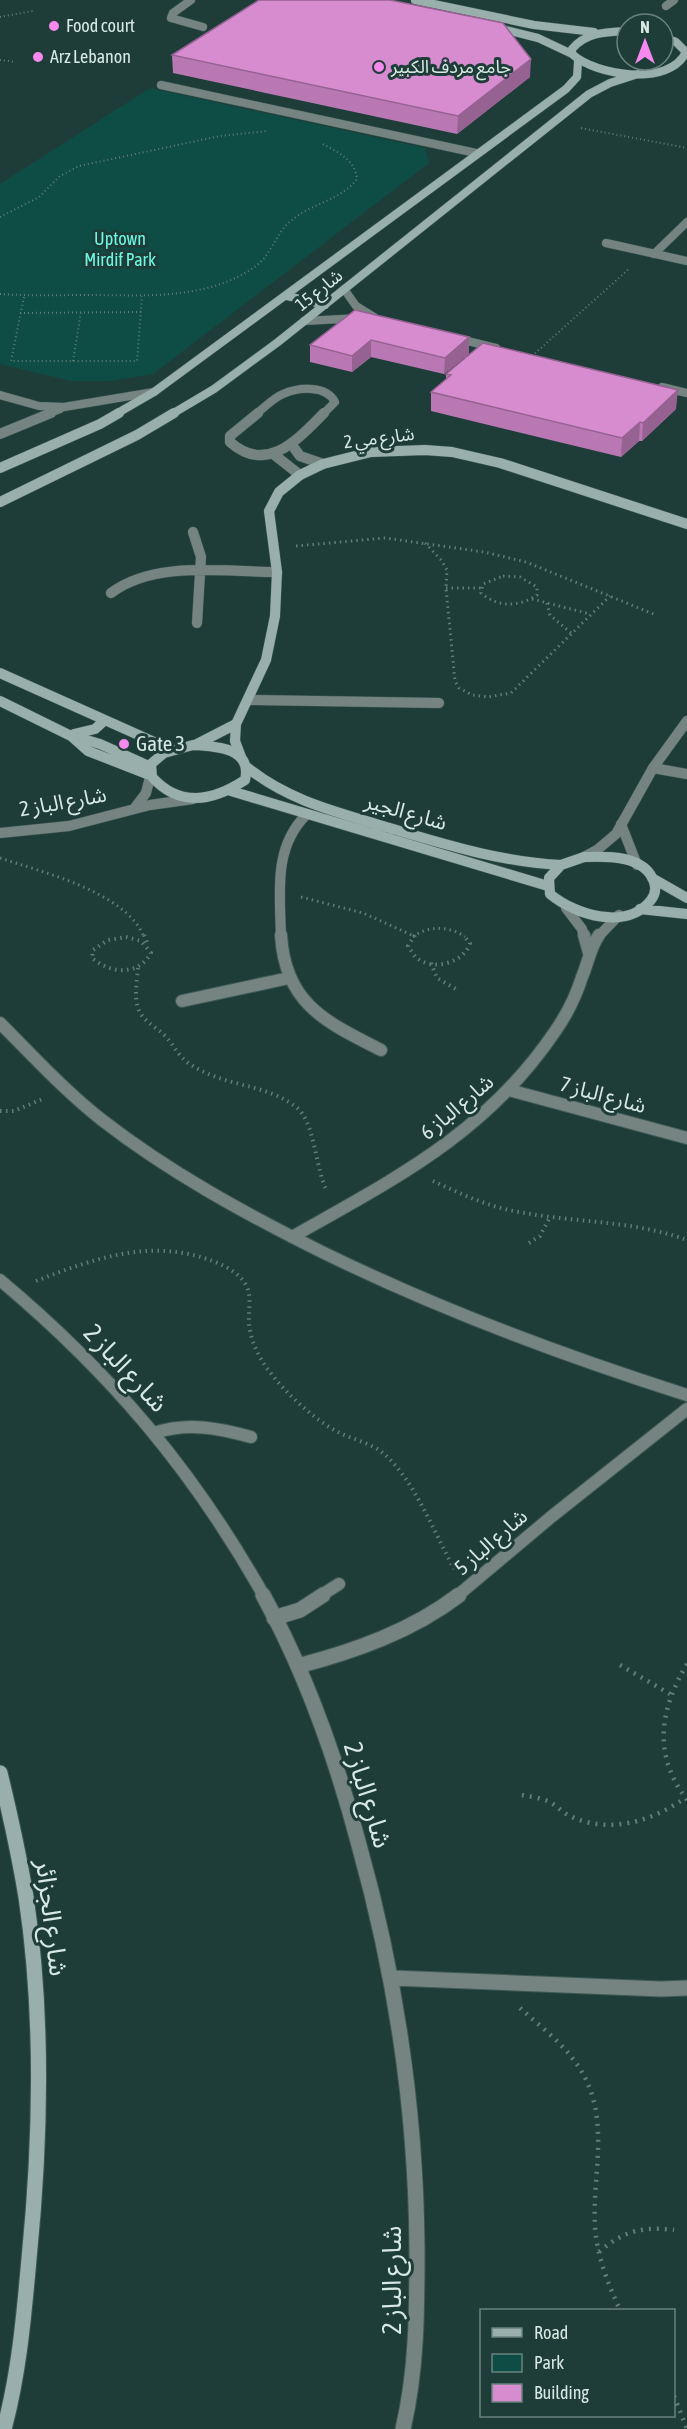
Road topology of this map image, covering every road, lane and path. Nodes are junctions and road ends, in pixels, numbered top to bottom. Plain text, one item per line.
1 (191, 0) edge
2 (415, 0) edge
3 (674, 0) edge
4 (666, 6) dead end
5 (33, 11) dead end
6 (0, 16) edge
7 (485, 26) edge
8 (202, 27) dead end
9 (615, 32) edge
10 (604, 33) junction
11 (685, 47) edge
12 (572, 54) junction
13 (0, 60) edge
14 (16, 62) dead end
15 (579, 62) junction
16 (675, 66) edge
17 (655, 72) edge
18 (638, 74) junction
19 (161, 85) dead end
20 (553, 123) junction
21 (271, 131) dead end
22 (317, 140) dead end
23 (687, 148) edge
24 (476, 153) junction
25 (0, 217) edge
26 (687, 222) edge
27 (606, 243) dead end
28 (651, 253) junction
29 (687, 261) edge
30 (344, 289) junction
31 (0, 294) edge
32 (142, 296) junction
33 (287, 296) junction
34 (24, 297) junction
35 (325, 305) junction
36 (81, 312) junction
37 (141, 312) junction
38 (20, 313) junction
39 (304, 321) junction
40 (450, 337) edge
41 (532, 356) joint
42 (74, 361) junction
43 (654, 385) edge
44 (154, 392) junction
45 (687, 393) edge
46 (0, 395) edge
47 (64, 407) junction
48 (0, 434) edge
49 (292, 445) junction
50 (272, 453) junction
51 (323, 464) junction
52 (1, 467) edge
53 (300, 476) junction
54 (0, 501) edge
55 (687, 524) edge
56 (193, 532) dead end
57 (424, 542) junction
58 (274, 546) junction
59 (200, 571) junction
60 (277, 572) junction
61 (446, 588) junction
62 (481, 588) junction
63 (111, 593) dead end
64 (610, 596) junction
65 (532, 599) junction
66 (547, 603) junction
67 (591, 615) junction
68 (656, 615) dead end
69 (196, 623) dead end
70 (572, 633) junction
71 (0, 673) edge
72 (249, 700) junction
73 (0, 701) edge
74 (439, 703) dead end
75 (105, 720) junction
76 (687, 721) edge
77 (236, 724) junction
78 (69, 735) junction
79 (182, 748) junction
80 (241, 757) junction
81 (248, 768) junction
82 (653, 768) junction
83 (150, 773) junction
84 (687, 774) edge
85 (231, 791) junction
86 (200, 798) junction
87 (134, 809) junction
88 (306, 815) junction
89 (621, 824) junction
90 (0, 832) edge
91 (584, 857) junction
92 (0, 858) edge
93 (561, 865) junction
94 (637, 865) junction
95 (652, 878) junction
96 (548, 886) junction
97 (282, 893) junction
98 (687, 898) edge
99 (566, 908) junction
100 (640, 909) junction
101 (687, 914) edge
102 (619, 915) junction
103 (414, 936) junction
104 (148, 945) junction
105 (589, 952) junction
106 (431, 963) junction
107 (138, 968) junction
108 (289, 978) junction
109 (456, 989) dead end
110 (182, 1001) dead end
111 (0, 1023) edge
112 (381, 1050) dead end
113 (66, 1090) junction
114 (509, 1090) junction
115 (0, 1112) edge
116 (687, 1138) edge
117 (408, 1169) junction
118 (337, 1211) junction
119 (550, 1218) junction
120 (292, 1237) junction
121 (687, 1240) edge
122 (529, 1243) dead end
123 (0, 1280) edge
124 (13, 1290) junction
125 (687, 1395) edge
126 (687, 1409) edge
127 (154, 1433) junction
128 (251, 1437) dead end
129 (339, 1584) dead end
130 (467, 1591) junction
131 (274, 1618) junction
132 (687, 1664) edge
133 (620, 1665) dead end
134 (298, 1666) junction
135 (670, 1694) junction
136 (0, 1773) edge
137 (522, 1795) dead end
138 (686, 1799) edge
139 (393, 1978) junction
140 (494, 1982) junction
141 (687, 1988) edge
142 (661, 1989) junction
143 (687, 1996) edge
144 (674, 2230) dead end
145 (598, 2253) junction
146 (620, 2309) edge
147 (675, 2399) edge
148 (6, 2426) edge
149 (403, 2429) edge
150 (687, 2429) edge

1 - 8 street
2 - 10 street
3 - 4 street
5 - 6 path
7 - 12 street
9 - 10 street
10 - 12 street
11 - 16 street
12 - 15 street
13 - 14 path
15 - 18 street
15 - 24 street, شارع 15
17 - 18 street
18 - 20 street, شارع 15
19 - 24 street
20 - 23 path
20 - 30 street, شارع 15
21 - 25 path
22 - 32 path
24 - 33 street, شارع 15
26 - 28 street
27 - 28 street
28 - 29 street
28 - 41 path
30 - 35 street, شارع 15
30 - 39 street
31 - 34 path
32 - 34 path
32 - 37 path
33 - 35 street
33 - 44 street, شارع 15
34 - 38 path
35 - 39 street, شارع 15
36 - 37 path
36 - 38 path
36 - 42 path
37 - 42 path
38 - 42 path
39 - 54 street, شارع 15
40 - 41 street
43 - 45 street
44 - 47 street
44 - 52 street, شارع 15
46 - 47 street
47 - 48 street
49 - 50 street
49 - 50 street
49 - 51 street
50 - 53 street
51 - 53 street, شارع مي 2
51 - 55 street, شارع مي 2
53 - 58 street, شارع مي 2
56 - 59 street
57 - 58 path
57 - 61 path
57 - 64 path
58 - 60 street, شارع مي 2
59 - 60 street
59 - 63 street
59 - 69 street
60 - 72 street, شارع مي 2
61 - 62 path
61 - 70 path
62 - 65 path
62 - 65 path
64 - 67 path
64 - 68 path
65 - 66 path
66 - 67 path
66 - 70 path
67 - 70 path
71 - 75 street
72 - 74 street
72 - 77 street, شارع مي 2
73 - 78 street
75 - 78 street
75 - 79 street
76 - 82 street
77 - 79 street
77 - 80 street
78 - 83 street
79 - 80 street
79 - 83 street
80 - 81 street
81 - 85 street
81 - 93 street, شارع الجير
82 - 84 street
82 - 89 street
83 - 86 street
83 - 87 street, شارع الباز 2
85 - 86 street
85 - 88 street, شارع الجير
86 - 87 street, شارع الباز 2
87 - 90 street, شارع الباز 2
88 - 96 street, شارع الجير
88 - 97 street
89 - 91 street
89 - 94 street
91 - 93 street
91 - 94 street
92 - 104 path
93 - 96 street
94 - 95 street
95 - 98 street
95 - 100 street
96 - 99 street
97 - 103 path
97 - 108 street
99 - 102 street
99 - 105 street
100 - 101 street
100 - 102 street
102 - 105 street, شارع الباز 6
103 - 106 path
103 - 106 path
104 - 107 path
104 - 107 path
105 - 114 street, شارع الباز 6
106 - 109 path
107 - 118 path
108 - 110 street
108 - 112 street
111 - 113 street
113 - 115 path
113 - 120 street
114 - 116 street, شارع الباز 7
114 - 117 street, شارع الباز 6
117 - 118 street, شارع الباز 6
117 - 119 path
118 - 120 street, شارع الباز 6
119 - 121 path
119 - 122 path
120 - 125 street
123 - 124 street, شارع الباز 2
124 - 127 street, شارع الباز 2
124 - 130 path
126 - 130 street, شارع الباز 5
127 - 128 street
127 - 131 street, شارع الباز 2
129 - 131 street
130 - 134 street, شارع الباز 5
131 - 134 street, شارع الباز 2
132 - 135 path
133 - 135 path
134 - 139 street, شارع الباز 2
135 - 138 path
136 - 148 street, شارع الجزائر
137 - 138 path
139 - 140 street
139 - 149 street, شارع الباز 2
140 - 142 street
140 - 145 path
141 - 142 street
142 - 143 street
144 - 145 path
145 - 146 path
147 - 150 path

